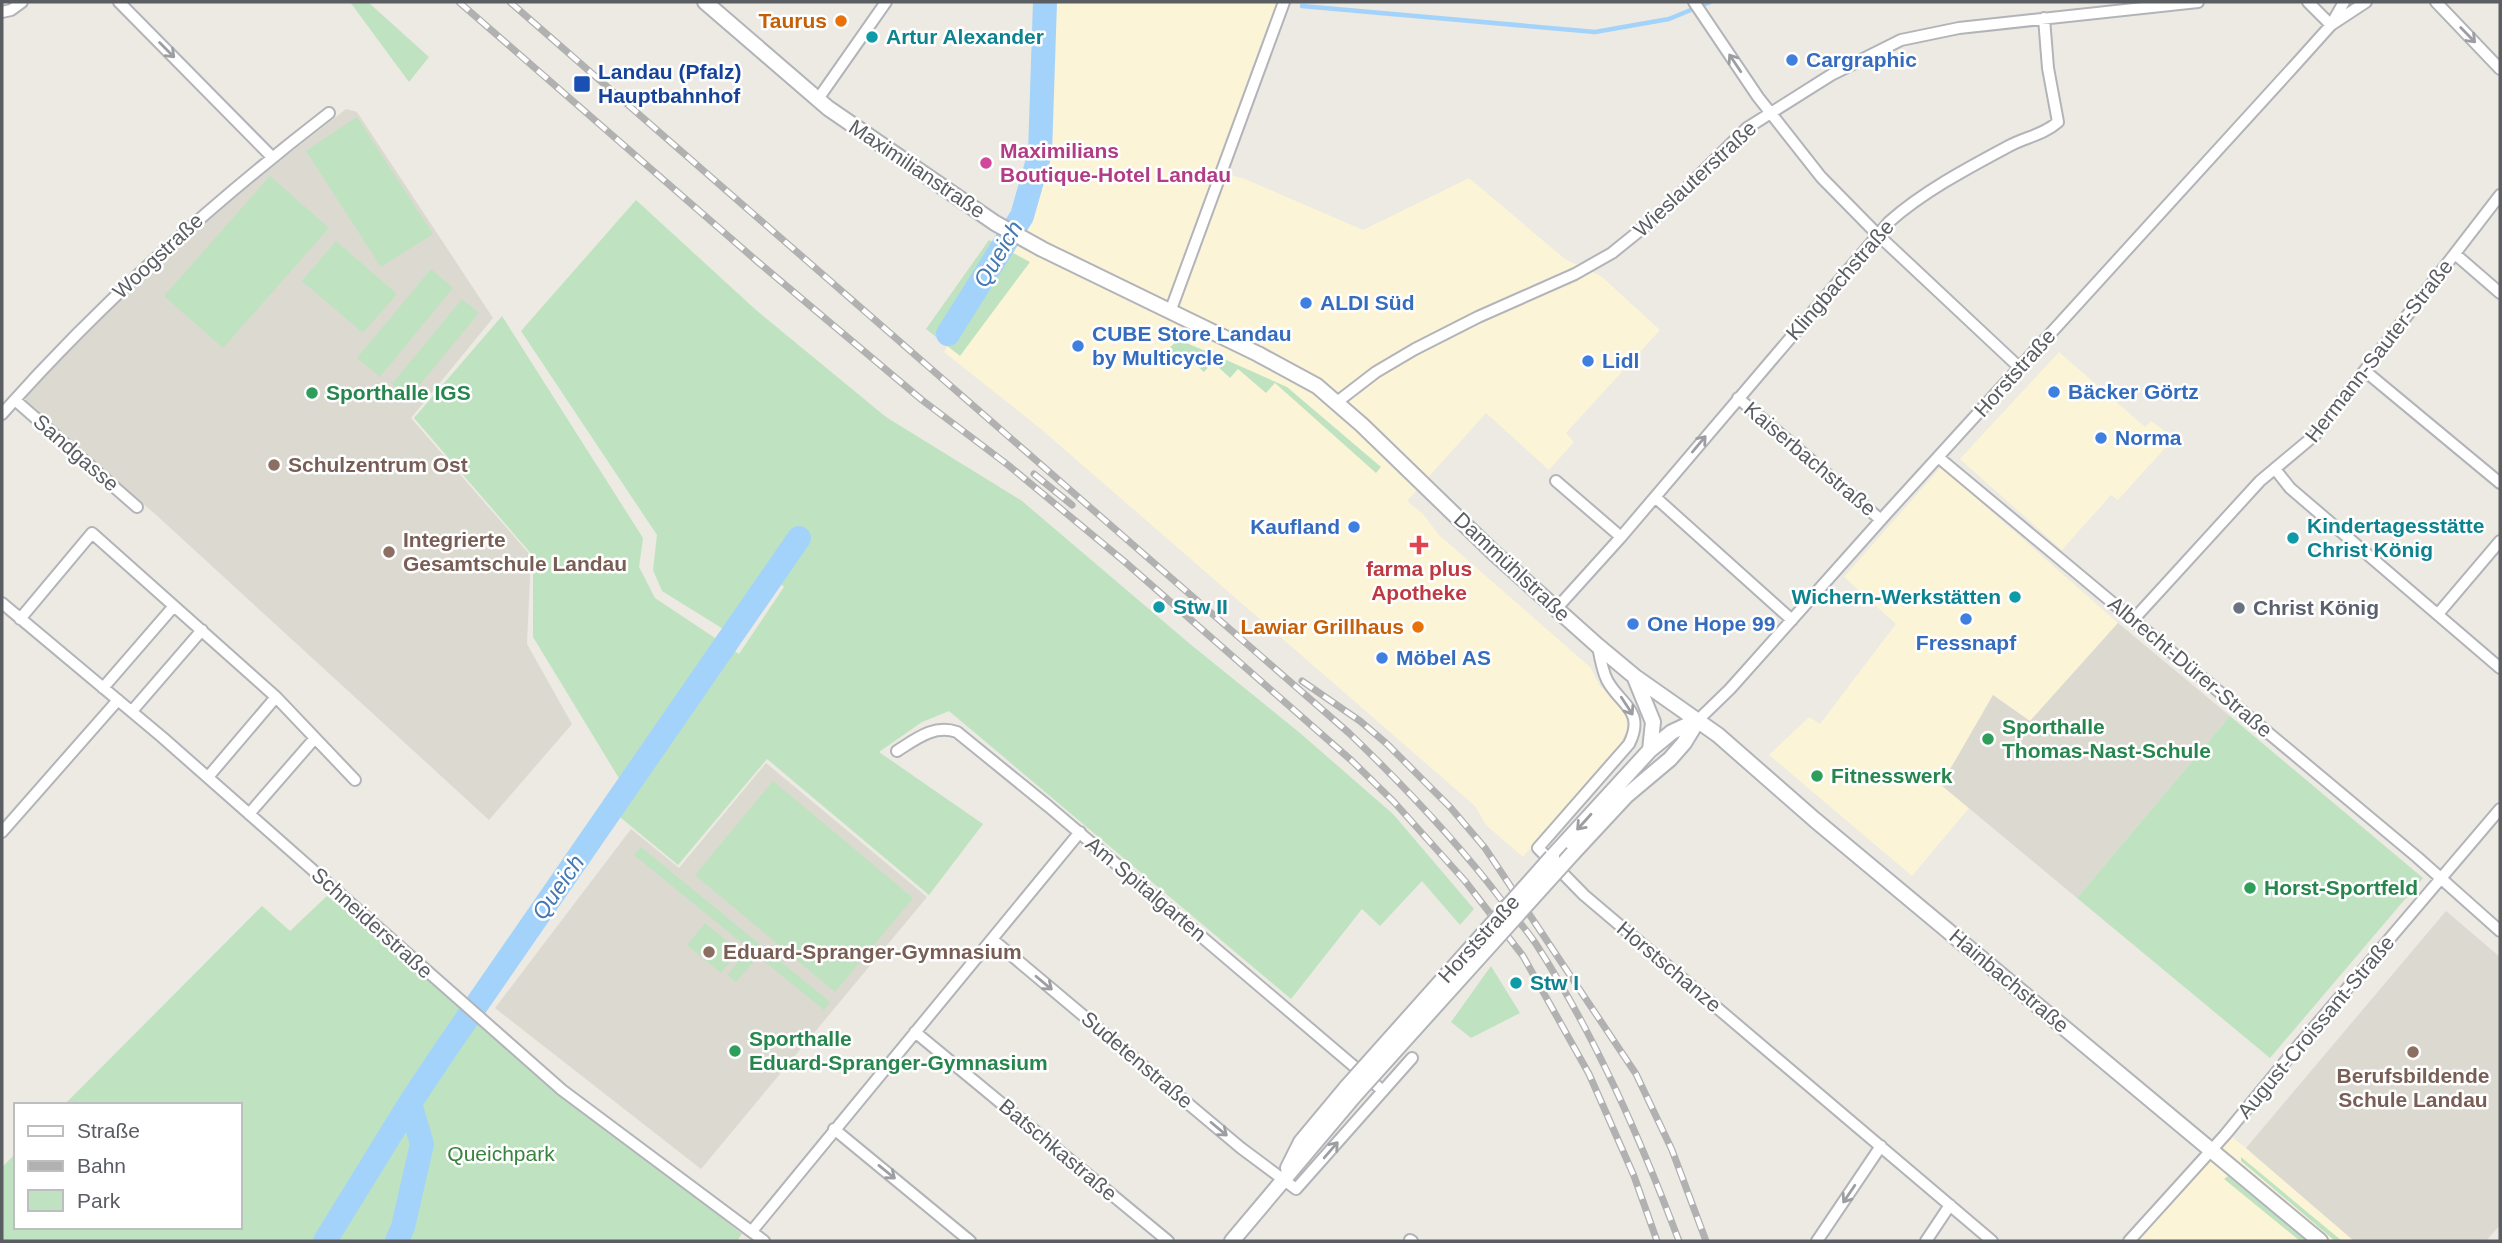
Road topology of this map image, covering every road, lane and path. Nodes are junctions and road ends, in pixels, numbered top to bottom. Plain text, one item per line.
1 (22, 2) edge
2 (119, 2) edge
3 (886, 2) edge
4 (1284, 2) edge
5 (1694, 2) edge
6 (2198, 2) edge
7 (2308, 2) edge
8 (2344, 2) edge
9 (2365, 2) edge
10 (2436, 2) edge
11 (712, 4) edge
12 (2, 12) edge
13 (2044, 18) junction
14 (2331, 25) junction
15 (2500, 69) edge
16 (818, 99) junction
17 (330, 113) dead end
18 (1769, 113) junction
19 (272, 157) junction
20 (2500, 195) edge
21 (1877, 234) junction
22 (2455, 254) junction
23 (2500, 293) edge
24 (1170, 312) junction
25 (2020, 368) junction
26 (2365, 371) junction
27 (1738, 398) junction
28 (15, 400) junction
29 (1337, 402) junction
30 (2, 413) edge
31 (1938, 457) junction
32 (2275, 469) junction
33 (1556, 481) dead end
34 (2500, 484) edge
35 (1655, 497) junction
36 (137, 507) dead end
37 (1881, 520) junction
38 (1621, 537) junction
39 (2500, 541) edge
40 (2, 603) edge
41 (174, 606) junction
42 (1556, 609) junction
43 (2438, 614) junction
44 (20, 619) junction
45 (1792, 620) junction
46 (2133, 620) junction
47 (202, 630) junction
48 (1598, 646) junction
49 (2500, 668) edge
50 (1634, 676) junction
51 (103, 688) junction
52 (276, 697) junction
53 (118, 700) junction
54 (132, 711) junction
55 (1698, 720) junction
56 (315, 738) junction
57 (1650, 750) junction
58 (897, 751) dead end
59 (208, 777) junction
60 (355, 780) dead end
61 (1621, 791) junction
62 (2500, 810) edge
63 (250, 814) junction
64 (2, 832) edge
65 (1080, 832) junction
66 (2441, 878) junction
67 (2500, 930) edge
68 (992, 939) junction
69 (915, 1032) junction
70 (1412, 1058) dead end
71 (1382, 1091) junction
72 (834, 1129) junction
73 (1881, 1146) junction
74 (2211, 1150) junction
75 (1282, 1180) junction
76 (1950, 1205) junction
77 (752, 1231) junction
78 (764, 1241) edge
79 (971, 1241) edge
80 (1168, 1241) edge
81 (1233, 1241) edge
82 (1817, 1241) edge
83 (1926, 1241) edge
84 (1992, 1241) edge
85 (2129, 1241) edge
86 (2320, 1241) edge

1 - 12 street
2 -> 19 street
3 - 16 street
4 - 24 street
18 -> 5 street
6 - 13 street, Wieslauterstraße
7 - 14 street
8 - 14 street, Horststraße
9 - 14 street, Horststraße
10 -> 15 street
11 - 16 street, Maximilianstraße
13 - 18 street, Wieslauterstraße
13 - 21 street, Klingbachstraße
14 - 25 street, Horststraße
16 - 24 street, Maximilianstraße
17 - 19 street, Woogstraße
18 - 21 street
18 - 29 street, Wieslauterstraße
19 - 28 street, Woogstraße
20 - 22 street, Hermann-Sauter-Straße
21 - 25 street
21 - 27 street, Klingbachstraße
22 - 23 street
22 - 26 street, Hermann-Sauter-Straße
24 - 29 street, Maximilianstraße
25 - 31 street, Horststraße
26 - 32 street, Hermann-Sauter-Straße
26 - 34 street
35 -> 27 street, Klingbachstraße
27 - 37 street, Kaiserbachstraße
28 - 30 street, Woogstraße
28 - 36 street, Sandgasse
29 - 42 street, Dammühlstraße
31 - 37 street, Horststraße
31 - 46 street, Albrecht-Dürer-Straße
32 - 43 street
32 - 46 street, Hermann-Sauter-Straße
33 - 38 street
35 - 38 street, Klingbachstraße
35 - 45 street
37 - 45 street, Horststraße
38 - 42 street, Klingbachstraße
39 - 43 street
40 - 44 street, Schneiderstraße
41 - 44 street
41 - 47 street
41 - 51 street
42 - 48 street, Dammühlstraße
43 - 49 street
44 - 51 street, Schneiderstraße
45 - 55 street, Horststraße
46 - 66 street, Albrecht-Dürer-Straße
47 - 52 street
47 - 54 street
48 - 50 street, Dammühlstraße
48 -> 73 street, Horstschanze
50 - 55 street, Dammühlstraße
50 - 57 street
51 - 53 street, Schneiderstraße
52 - 56 street
52 - 59 street
53 - 54 street, Schneiderstraße
53 - 64 street
54 - 59 street, Schneiderstraße
55 - 57 street, Horststraße
55 - 61 street, Horststraße
55 - 74 street, Hainbachstraße
56 - 60 street
56 - 63 street
57 - 61 street, Horststraße
58 - 65 street, Am Spitalgarten
59 - 63 street, Schneiderstraße
61 - 75 street, Horststraße, bridge
62 - 66 street, August-Croissant-Straße
63 - 77 street, Schneiderstraße
65 - 68 street
65 - 71 street, Am Spitalgarten
66 - 67 street, Albrecht-Dürer-Straße
66 - 74 street, August-Croissant-Straße
68 - 69 street
68 -> 75 street, Sudetenstraße
69 - 72 street
69 - 80 street, Batschkastraße
70 - 71 street
75 -> 71 street
72 - 77 street
72 -> 79 street
73 - 76 street, Horstschanze
73 -> 82 street
74 - 85 street, August-Croissant-Straße
74 - 86 street, Hainbachstraße
75 - 81 street, Horststraße
76 - 83 street
76 - 84 street, Horstschanze
77 - 78 street, Schneiderstraße

